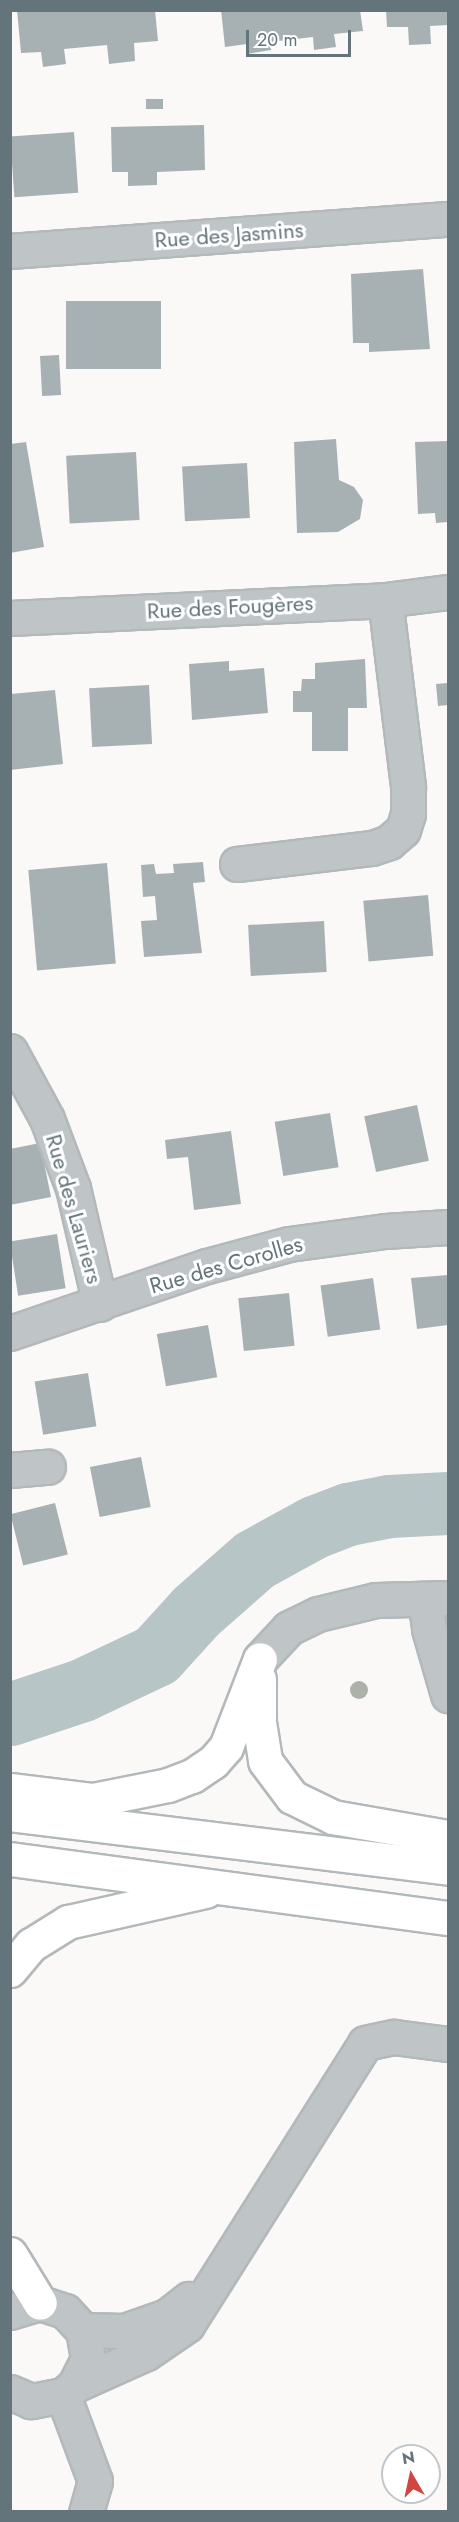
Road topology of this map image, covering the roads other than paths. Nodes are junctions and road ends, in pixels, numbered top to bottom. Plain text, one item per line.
1 (448, 219) edge
2 (10, 251) edge
3 (448, 592) edge
4 (386, 600) junction
5 (10, 618) edge
6 (237, 864) dead end
7 (10, 1051) edge
8 (448, 1227) edge
9 (100, 1304) junction
10 (10, 1333) edge
11 (48, 1467) dead end
12 (10, 1470) edge
13 (437, 1598) edge
14 (260, 1659) junction
15 (448, 1695) edge
16 (10, 1790) edge
17 (10, 1814) edge
18 (448, 1837) edge
19 (10, 1859) edge
20 (448, 1868) edge
21 (230, 1886) junction
22 (448, 1918) edge
23 (10, 1970) edge
24 (448, 2044) edge
25 (10, 2254) edge
26 (216, 2278) junction
27 (25, 2308) edge
28 (83, 2331) junction
29 (69, 2390) junction
30 (12, 2395) edge
31 (86, 2511) edge

1 - 2 street, Rue des Jasmins
3 - 4 street, Rue des Fougères
4 - 5 street, Rue des Fougères
4 - 6 street
7 - 9 street, Rue des Lauriers
8 - 9 street, Rue des Corolles
9 - 10 street, Rue des Corolles
11 - 12 street
13 - 14 street
13 - 15 street
14 - 16 highway
14 - 18 highway
17 - 20 highway
19 - 21 highway
21 - 22 highway
21 - 23 highway
24 - 26 street
25 - 27 highway
26 - 28 street
26 - 29 street
27 - 28 street
28 - 29 street
29 - 30 street
29 - 31 street

